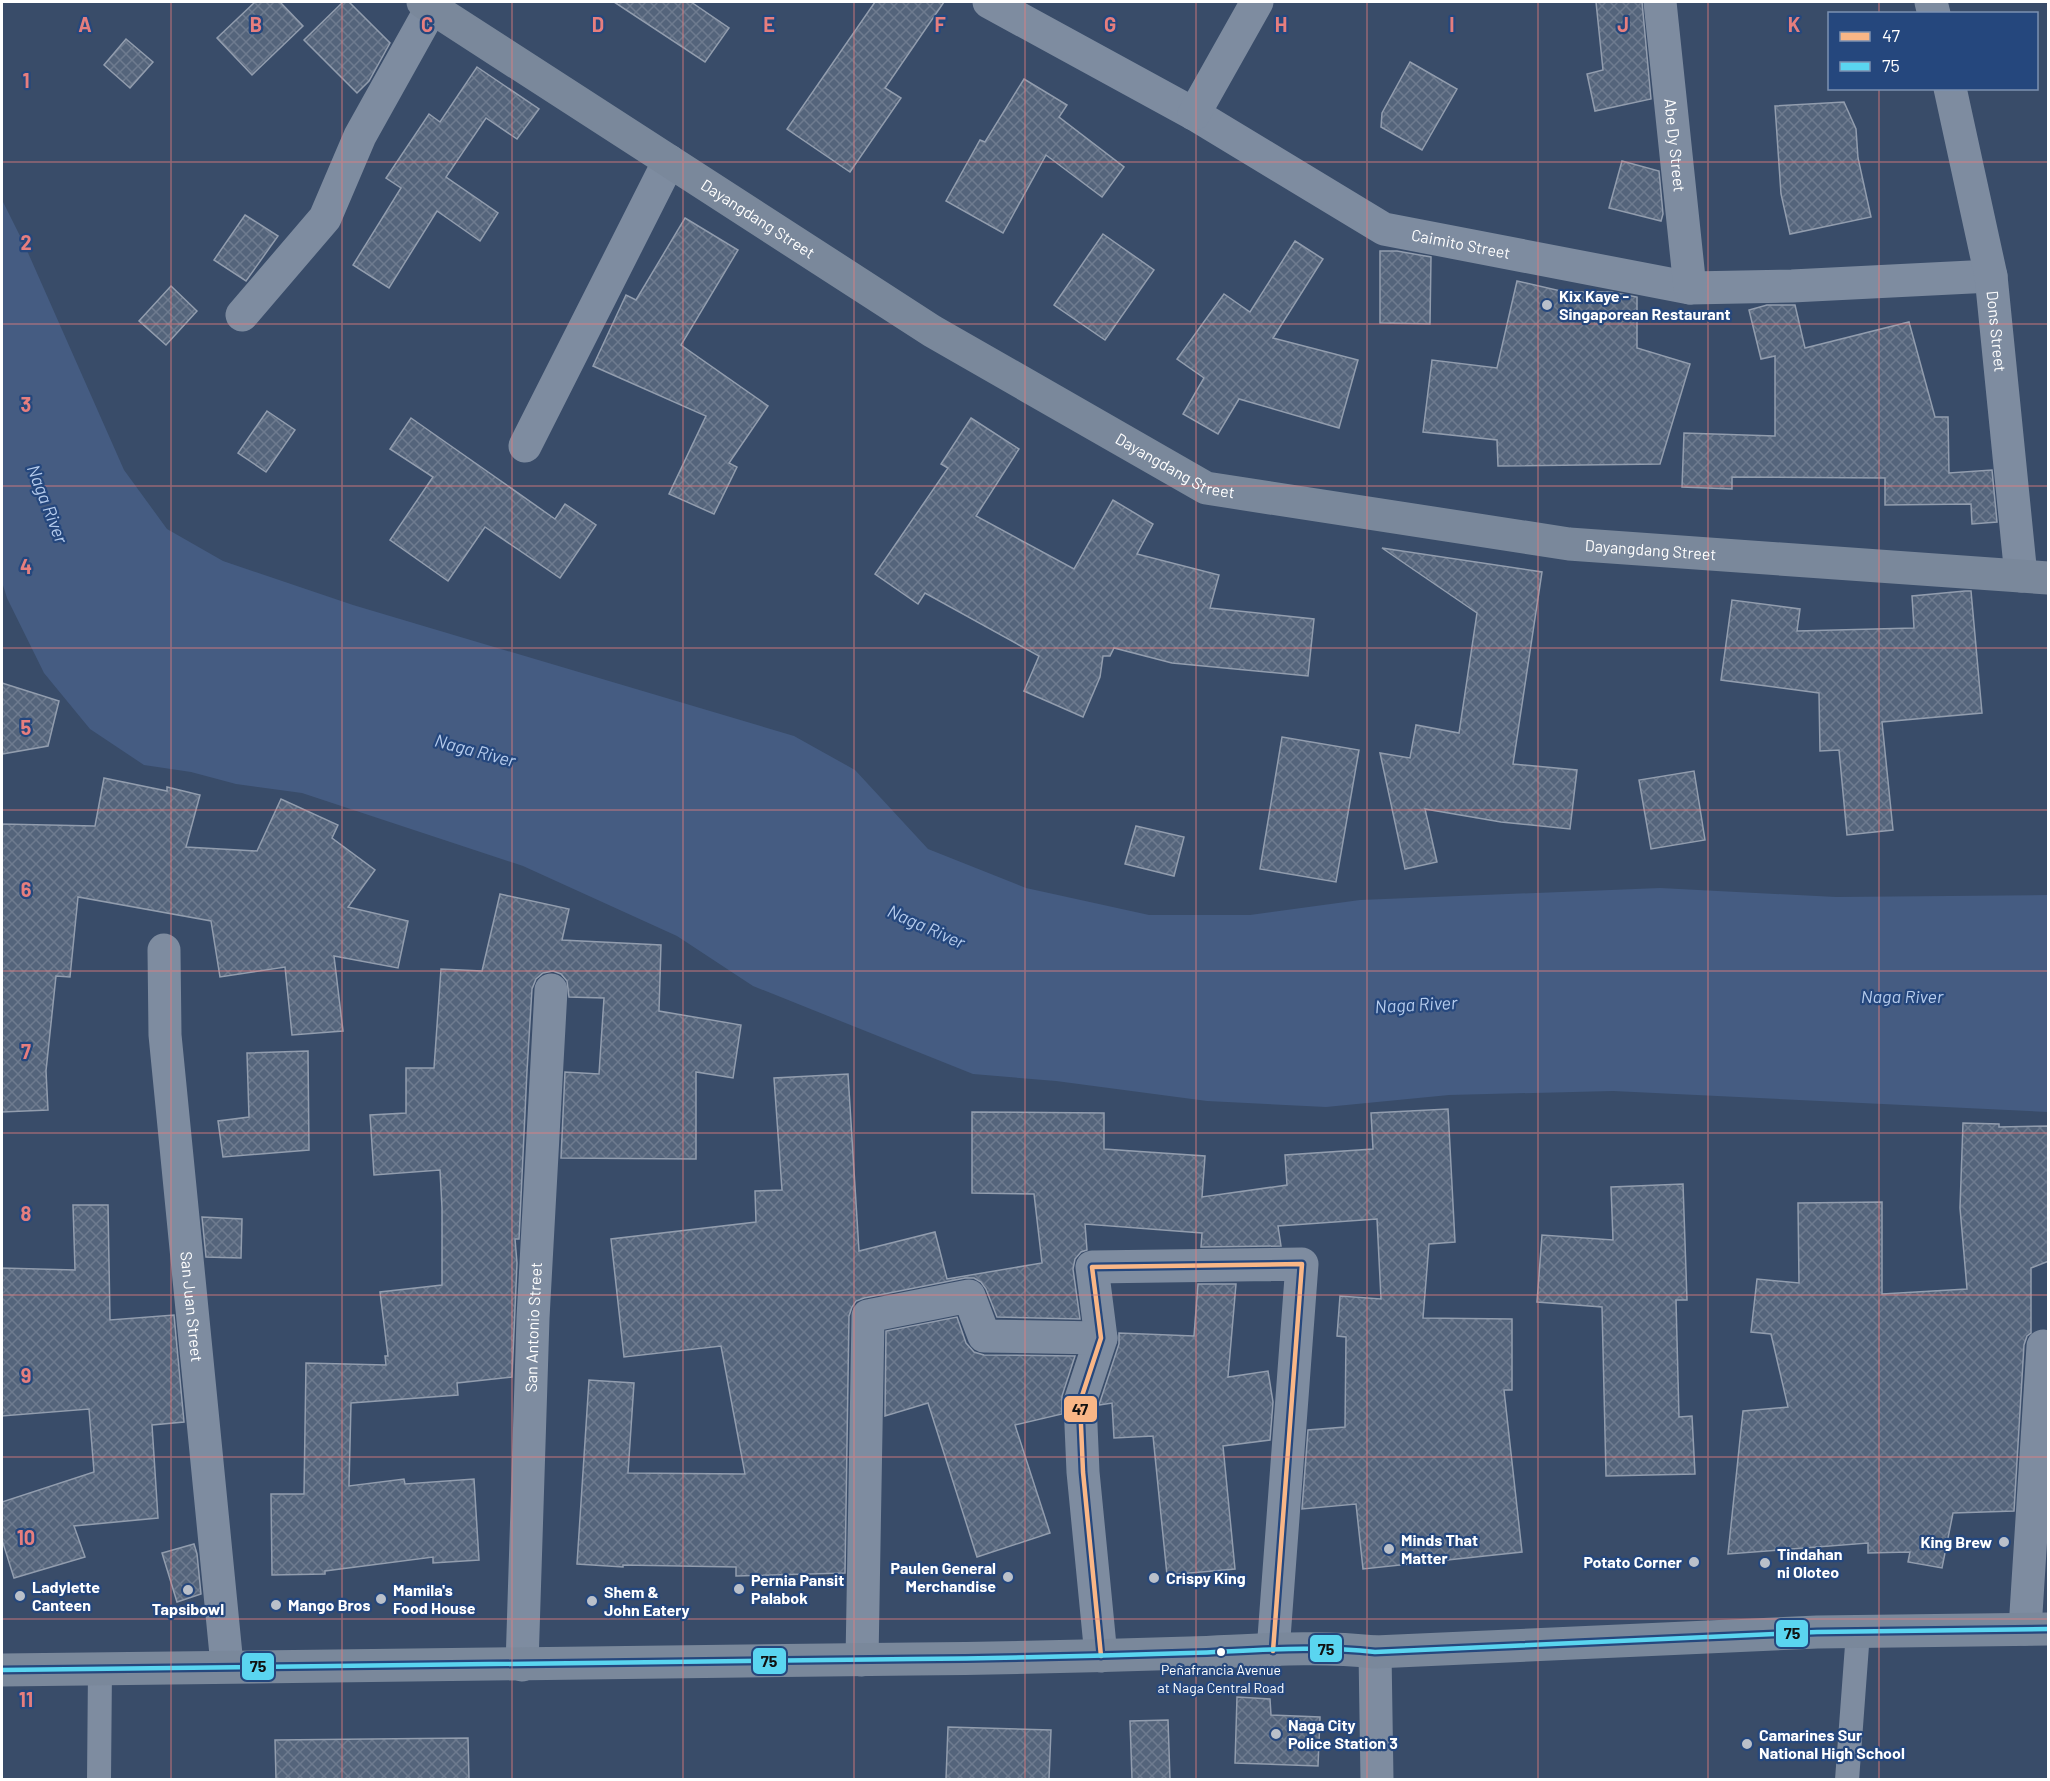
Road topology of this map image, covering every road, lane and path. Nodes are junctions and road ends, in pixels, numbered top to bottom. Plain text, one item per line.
1 (989, 2) edge
2 (1257, 2) edge
3 (1660, 2) edge
4 (428, 4) edge
5 (1950, 90) edge
6 (1194, 114) junction
7 (669, 161) junction
8 (1991, 276) junction
9 (1690, 288) junction
10 (242, 315) dead end
11 (525, 446) dead end
12 (2035, 577) edge
13 (164, 950) dead end
14 (551, 990) dead end
15 (1101, 1338) junction
16 (2043, 1346) dead end
17 (2037, 1629) edge
18 (1858, 1632) junction
19 (1272, 1651) junction
20 (1375, 1652) junction
21 (1101, 1656) junction
22 (862, 1660) junction
23 (227, 1665) junction
24 (522, 1665) junction
25 (100, 1668) junction
26 (2, 1670) edge
27 (99, 1779) edge
28 (1377, 1779) edge
29 (1847, 1779) edge

1 - 6 street, Caimito Street
2 - 6 street
3 - 9 street, Abe Dy Street
4 - 7 main road, Dayangdang Street
4 - 10 street
5 - 8 street, Dons Street
6 - 9 street, Caimito Street
7 - 11 street
7 - 12 main road, Dayangdang Street
8 - 9 street, Caimito Street
8 - 12 street, Dons Street
13 - 23 street, San Juan Street
14 - 24 street, San Antonio Street
15 - 19 street
15 - 21 street
15 - 22 street
16 - 17 street
17 - 18 main road
18 - 20 main road
18 - 29 lane
19 - 20 main road
19 - 21 main road
20 - 28 street
21 - 22 main road
22 - 24 main road
23 - 24 main road
23 - 25 main road
25 - 26 main road
25 - 27 lane

